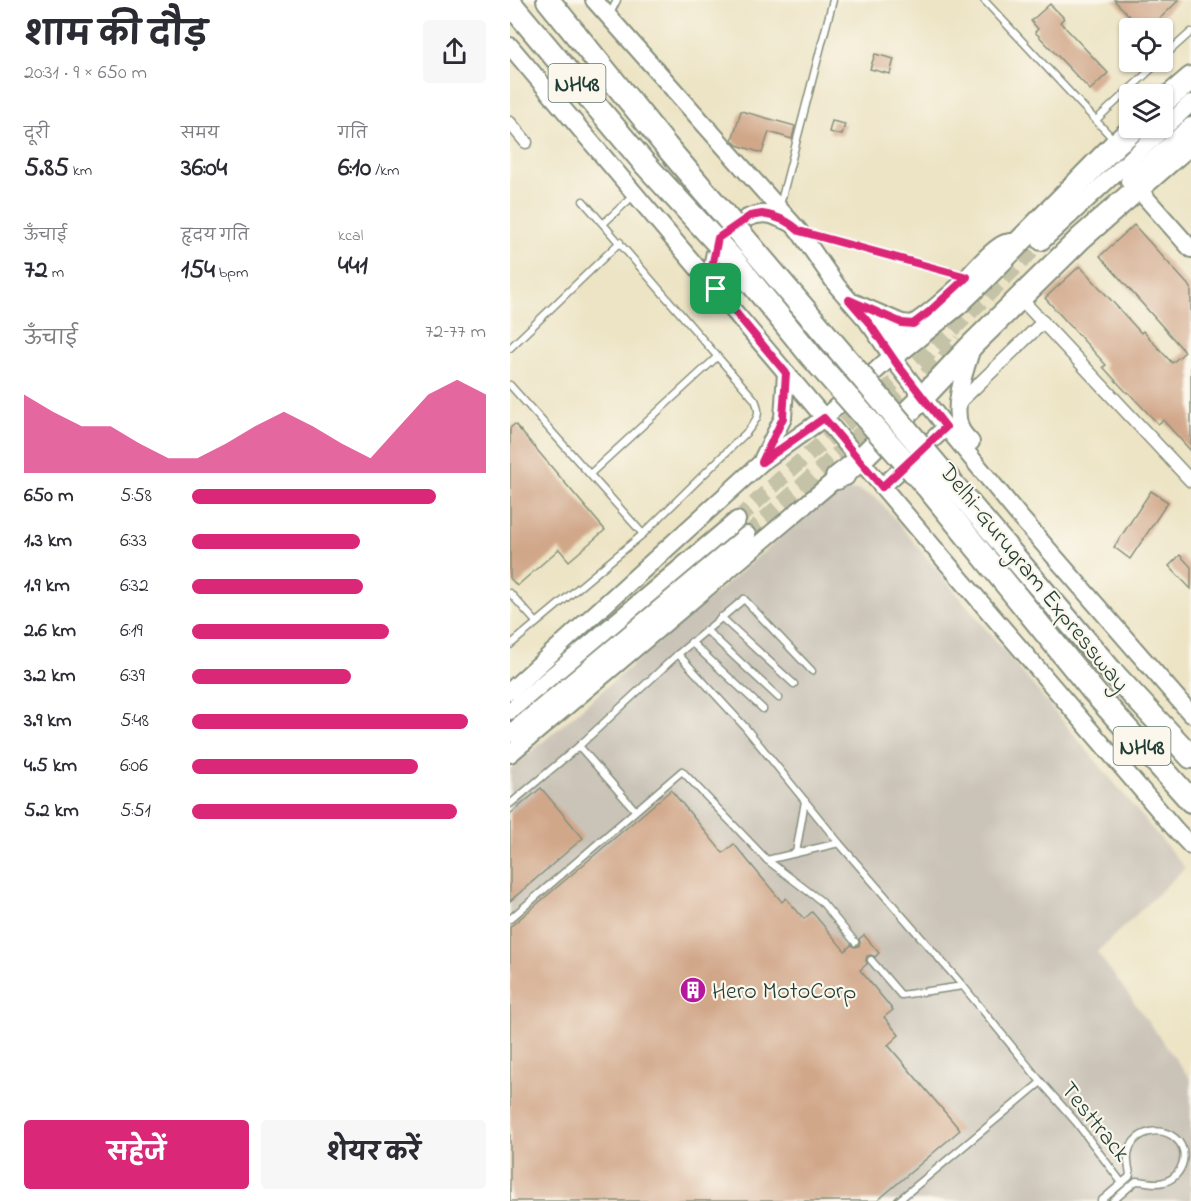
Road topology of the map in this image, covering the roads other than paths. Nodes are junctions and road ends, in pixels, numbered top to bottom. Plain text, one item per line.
1 (548, 0) edge
2 (594, 0) edge
3 (617, 0) edge
4 (834, 0) edge
5 (984, 0) edge
6 (510, 3) edge
7 (609, 16) junction
8 (1191, 32) edge
9 (510, 46) edge
10 (1173, 48) edge
11 (1148, 72) edge
12 (1191, 78) edge
13 (1173, 94) edge
14 (1191, 103) edge
15 (1096, 120) junction
16 (510, 123) edge
17 (1191, 126) edge
18 (1123, 138) edge
19 (526, 142) dead end
20 (1191, 142) edge
21 (1117, 143) junction
22 (1138, 189) junction
23 (635, 194) junction
24 (583, 201) dead end
25 (779, 209) junction
26 (604, 224) junction
27 (795, 227) junction
28 (620, 243) junction
29 (1037, 246) junction
30 (1191, 249) edge
31 (967, 277) junction
32 (716, 289) junction
33 (1020, 298) junction
34 (849, 300) junction
35 (1043, 322) junction
36 (973, 344) junction
37 (510, 348) edge
38 (900, 349) junction
39 (717, 357) junction
40 (786, 373) junction
41 (511, 388) edge
42 (922, 398) junction
43 (958, 404) junction
44 (824, 418) junction
45 (946, 427) junction
46 (860, 460) junction
47 (762, 462) junction
48 (590, 474) junction
49 (837, 478) junction
50 (1191, 481) edge
51 (886, 491) junction
52 (1007, 500) junction
53 (737, 520) tunnel mouth
54 (642, 534) junction
55 (747, 535) tunnel mouth
56 (510, 593) edge
57 (721, 617) junction
58 (536, 622) junction
59 (706, 630) junction
60 (691, 642) junction
61 (510, 645) edge
62 (678, 654) junction
63 (812, 671) dead end
64 (794, 684) dead end
65 (510, 691) edge
66 (779, 698) dead end
67 (763, 709) dead end
68 (510, 711) edge
69 (1191, 714) edge
70 (510, 734) edge
71 (579, 746) junction
72 (510, 754) edge
73 (1191, 757) edge
74 (806, 801) junction
75 (1191, 801) edge
76 (510, 804) edge
77 (635, 810) junction
78 (839, 843) junction
79 (1191, 846) edge
80 (796, 853) junction
81 (767, 860) junction
82 (510, 919) edge
83 (855, 942) dead end
84 (871, 960) dead end
85 (963, 986) junction
86 (1041, 1082) junction
87 (1122, 1183) junction
88 (898, 1201) edge
89 (1101, 1201) edge
90 (1113, 1201) edge

1 - 73 highway, Delhi-Gurugram Expressway / NH48, bridge
2 - 7 main road
3 - 7 lane
4 - 25 lane
5 - 15 lane
6 - 75 highway, Delhi-Gurugram Expressway / NH48, bridge
7 - 25 main road
8 - 10 lane
9 - 23 main road
11 - 15 lane
12 - 13 highway
14 - 29 main road
15 - 21 lane
16 - 19 street
17 - 29 main road
18 - 21 highway
20 - 22 highway
21 - 29 highway
22 - 30 main road
22 - 33 highway
23 - 26 lane
23 - 32 main road
24 - 26 lane
25 - 27 main road
26 - 28 lane
27 - 31 lane
27 - 32 main road
27 - 34 main road
28 - 37 lane
28 - 39 lane
29 - 31 main road
29 - 38 highway
31 - 34 main road
32 - 40 main road
33 - 35 street
33 - 36 highway
34 - 38 main road
35 - 43 street
35 - 50 street
36 - 42 highway
36 - 43 main road
38 - 42 main road
38 - 44 main road
39 - 48 lane
39 - 54 lane
40 - 44 main road
40 - 47 main road
41 - 48 lane
42 - 45 main road
42 - 46 highway
43 - 52 main road
44 - 46 main road
44 - 47 main road
45 - 51 main road
45 - 52 main road
46 - 49 highway
46 - 51 main road
47 - 65 main road
48 - 54 lane
49 - 51 main road
49 - 72 main road
51 - 79 main road
52 - 69 main road
53 - 68 main road
54 - 58 lane
55 - 70 main road
56 - 58 lane
57 - 59 lane
57 - 63 lane
57 - 64 lane
58 - 61 lane
59 - 60 lane
59 - 66 lane
60 - 62 lane
60 - 67 lane
62 - 71 lane
62 - 74 lane, Testtrack
71 - 76 lane
71 - 77 lane
74 - 78 lane, Testtrack
74 - 80 lane
77 - 81 lane
77 - 82 lane
78 - 80 lane
78 - 85 lane, Testtrack
80 - 81 lane
81 - 83 lane
84 - 85 lane
85 - 86 lane, Testtrack
86 - 87 lane, Testtrack
86 - 88 lane
87 - 89 lane, Testtrack
87 - 90 lane, Testtrack

